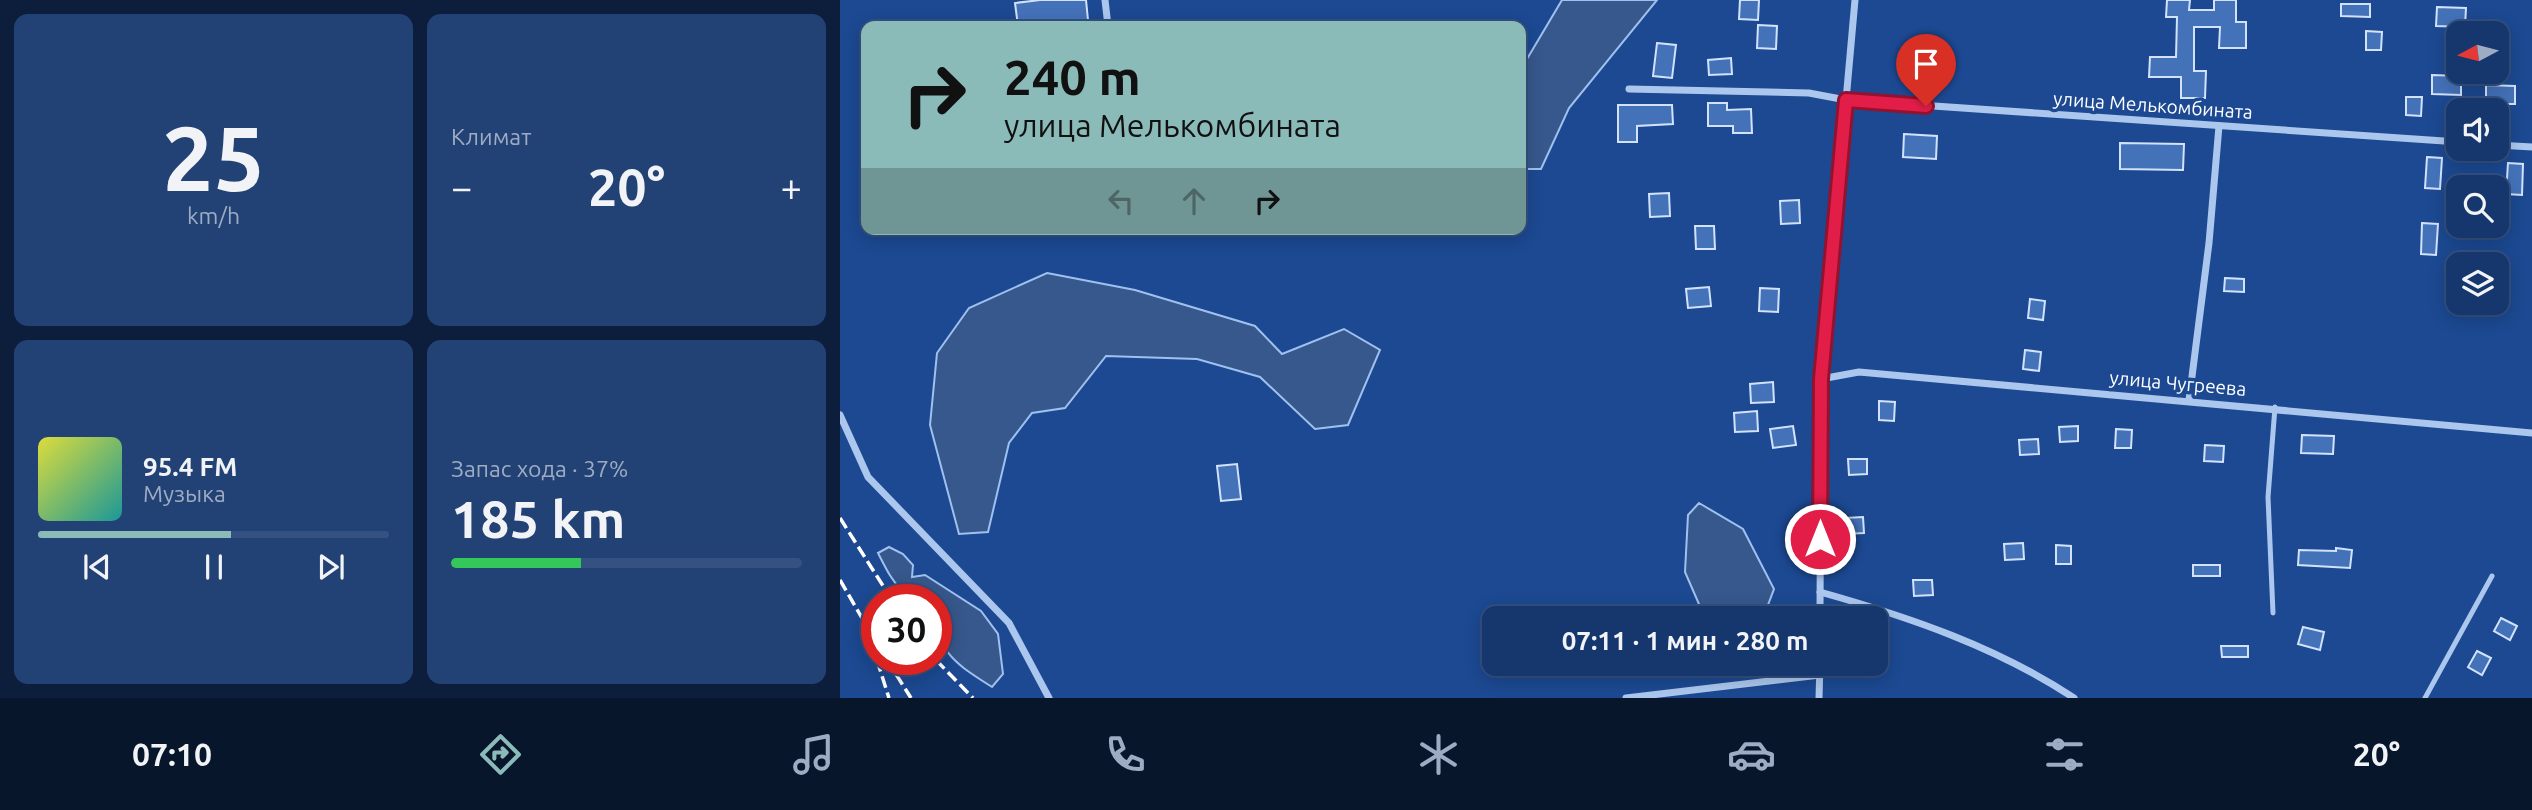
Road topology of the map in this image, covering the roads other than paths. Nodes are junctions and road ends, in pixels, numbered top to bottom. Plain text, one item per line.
1 (1105, 0) edge
2 (1855, 0) edge
3 (1107, 21) edge
4 (1629, 89) dead end
5 (1846, 100) junction
6 (2219, 126) junction
7 (2446, 141) edge
8 (2509, 146) edge
9 (2532, 147) edge
10 (1821, 379) junction
11 (2189, 400) junction
12 (2275, 407) junction
13 (840, 415) edge
14 (2532, 433) edge
15 (2492, 576) dead end
16 (1820, 592) junction
17 (1820, 606) edge
18 (2273, 612) dead end
19 (1812, 676) edge
20 (1820, 676) edge
21 (1049, 698) edge
22 (1626, 698) edge
23 (1819, 698) edge
24 (2074, 698) edge
25 (2425, 698) edge

1 - 3 street
2 - 5 street
4 - 5 street, улица Мелькомбината
5 - 6 street, улица Мелькомбината
5 - 10 street
6 - 7 street, улица Мелькомбината
6 - 11 street
8 - 9 street
10 - 11 street, улица Чугреева
10 - 16 street
11 - 12 street, улица Чугреева
12 - 14 street, улица Чугреева
12 - 18 lane
13 - 21 street
15 - 25 lane
16 - 17 street
16 - 24 street
19 - 22 street
20 - 23 street

